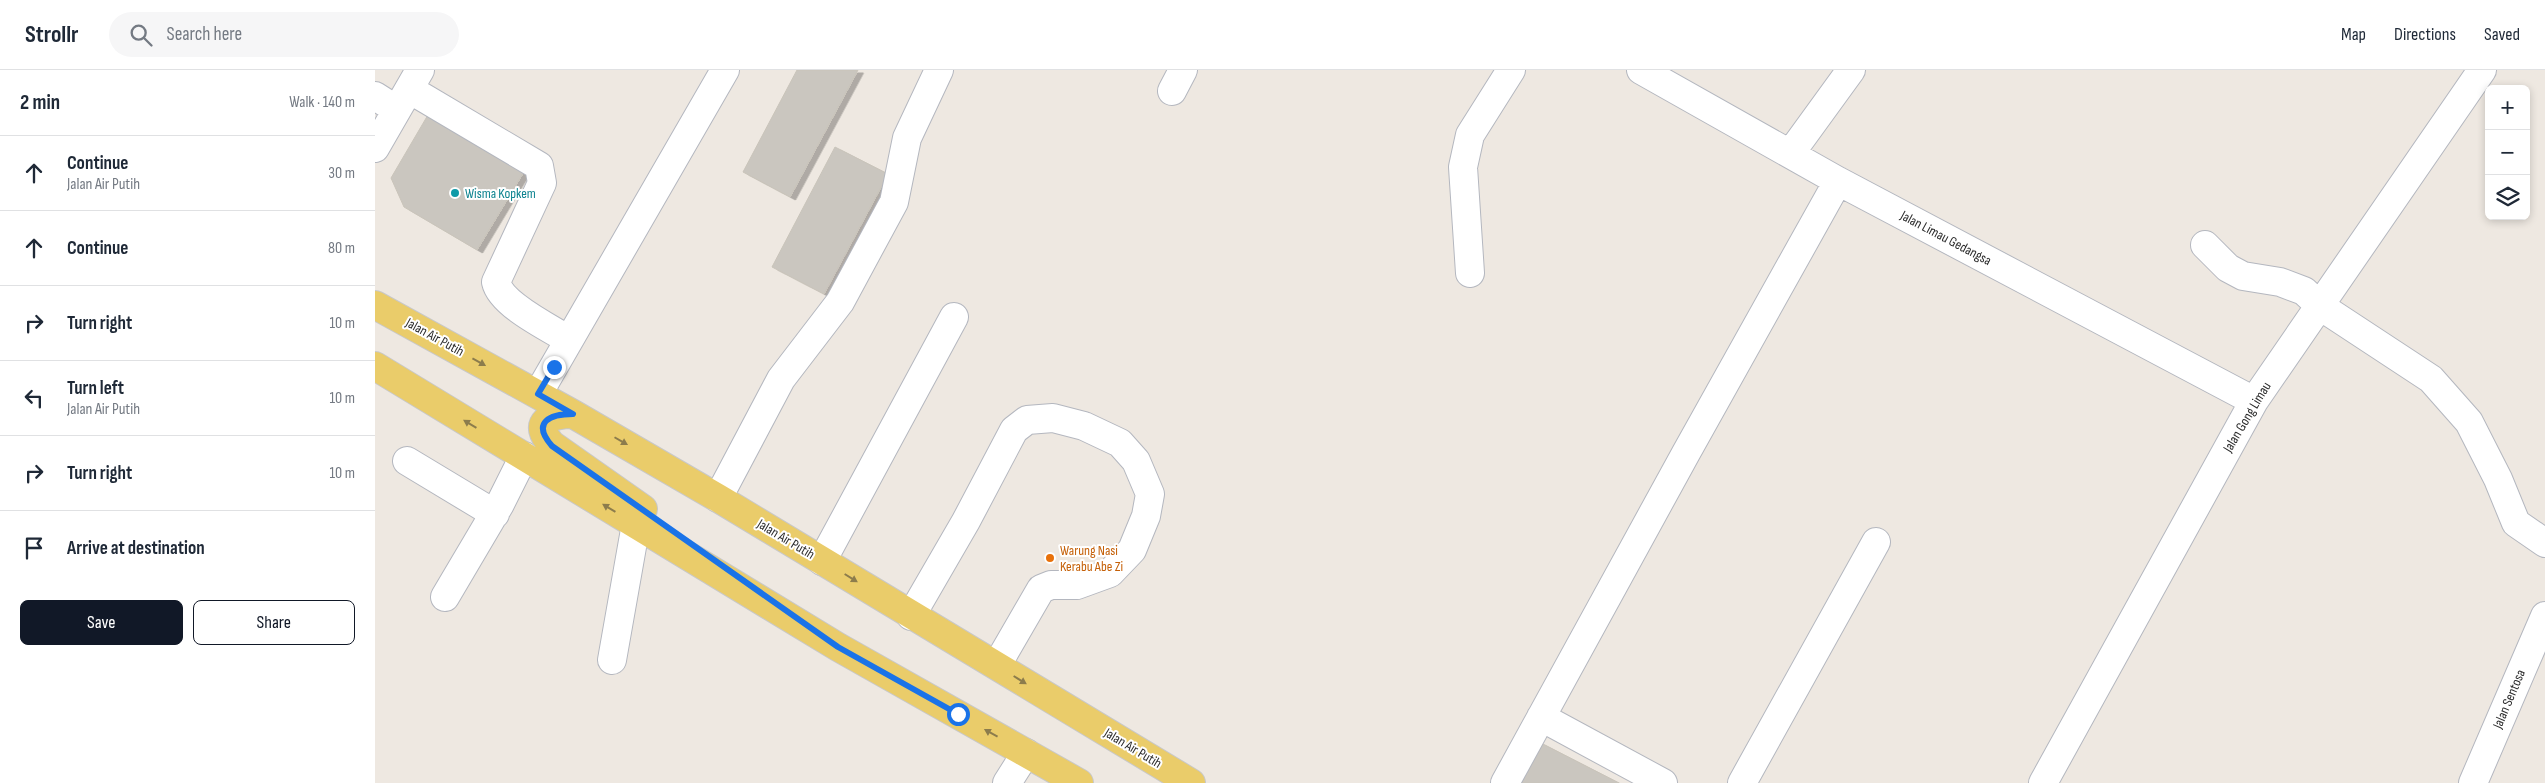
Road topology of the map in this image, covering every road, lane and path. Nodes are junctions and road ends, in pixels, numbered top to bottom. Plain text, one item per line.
1 (725, 70) edge
2 (939, 70) edge
3 (1511, 70) edge
4 (1641, 70) edge
5 (1851, 70) edge
6 (2482, 70) edge
7 (400, 91) edge
8 (375, 148) edge
9 (1790, 154) junction
10 (1838, 180) junction
11 (2205, 245) dead end
12 (1470, 273) dead end
13 (375, 305) edge
14 (2320, 306) junction
15 (954, 316) dead end
16 (569, 340) junction
17 (375, 366) edge
18 (538, 394) junction
19 (2254, 401) junction
20 (573, 414) junction
21 (524, 456) junction
22 (407, 461) dead end
23 (718, 498) junction
24 (495, 514) junction
25 (636, 524) junction
26 (1876, 542) dead end
27 (2545, 542) edge
28 (822, 561) junction
29 (445, 597) dead end
30 (911, 616) junction
31 (2545, 616) edge
32 (838, 647) junction
33 (612, 660) dead end
34 (997, 666) junction
35 (1541, 717) junction
36 (1026, 753) junction
37 (1007, 783) edge
38 (1079, 783) edge
39 (1191, 783) edge
40 (1505, 783) edge
41 (1663, 783) edge
42 (1742, 783) edge
43 (2043, 783) edge
44 (2473, 783) edge

1 - 16 street
2 - 23 street
3 - 12 street
4 - 9 street, Jalan Limau Gedangsa
5 - 9 street
6 - 14 street, Jalan Gong Limau
7 - 8 street
7 - 16 street
9 - 10 street, Jalan Limau Gedangsa
10 - 19 street, Jalan Limau Gedangsa
10 - 35 street
11 - 14 street
13 -> 18 main road, Jalan Air Putih
14 - 19 street, Jalan Gong Limau
14 - 27 street
15 - 28 street
16 - 18 street
21 -> 17 main road
18 - 20 main road, Jalan Air Putih
19 - 43 street, Jalan Gong Limau
20 -> 23 main road, Jalan Air Putih
20 - 32 main road
21 - 24 street
25 -> 21 main road
22 - 24 street
23 - 28 main road, Jalan Air Putih
24 - 29 street
25 - 32 main road
25 - 33 street
26 - 42 street
28 -> 30 main road, Jalan Air Putih
30 - 34 main road, Jalan Air Putih
30 - 34 street
31 - 44 street, Jalan Sentosa
36 -> 32 main road
34 -> 39 main road, Jalan Air Putih
35 - 40 street
35 - 41 street
36 - 37 street
36 - 38 main road

